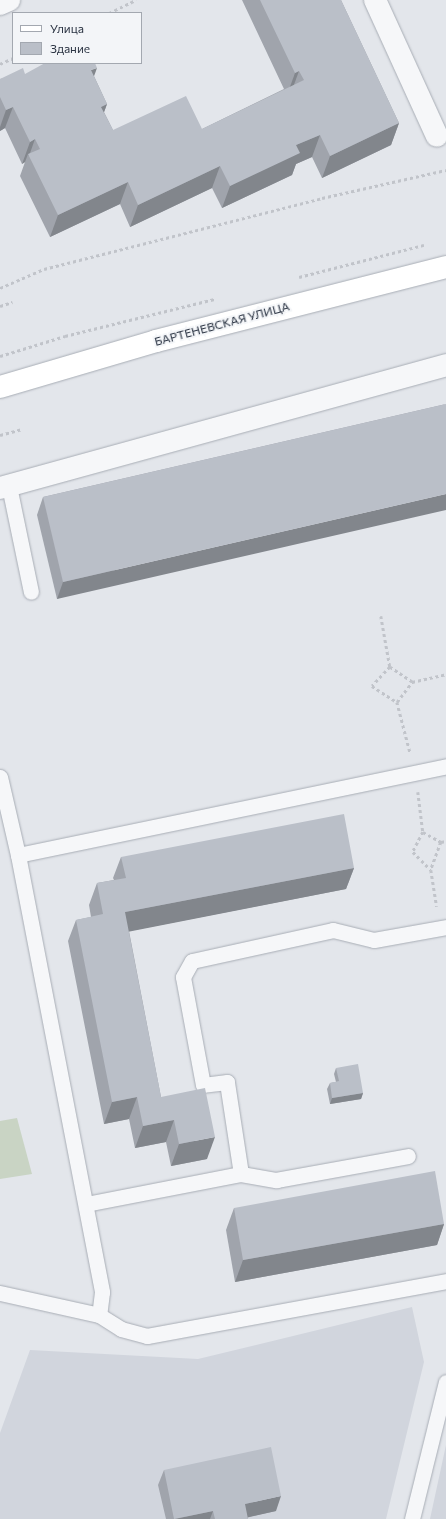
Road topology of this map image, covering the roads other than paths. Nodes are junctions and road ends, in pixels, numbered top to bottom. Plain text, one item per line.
1 (9, 0) edge
2 (375, 0) edge
3 (0, 4) edge
4 (437, 136) dead end
5 (446, 267) edge
6 (446, 365) edge
7 (0, 387) edge
8 (4, 487) edge
9 (31, 592) dead end
10 (446, 766) edge
11 (0, 777) edge
12 (18, 855) junction
13 (443, 928) edge
14 (408, 1156) dead end
15 (241, 1174) junction
16 (86, 1204) junction
17 (446, 1281) edge
18 (0, 1294) edge
19 (99, 1315) junction
20 (446, 1382) edge
21 (412, 1519) edge

1 - 3 street
2 - 4 street
5 - 7 main road, БАРТЕНЕВСКАЯ УЛИЦА
6 - 8 street
8 - 9 lane
10 - 12 lane
11 - 12 lane
12 - 16 lane
13 - 15 lane
14 - 15 lane
15 - 16 lane
16 - 19 lane
17 - 19 lane
18 - 19 lane
20 - 21 lane

